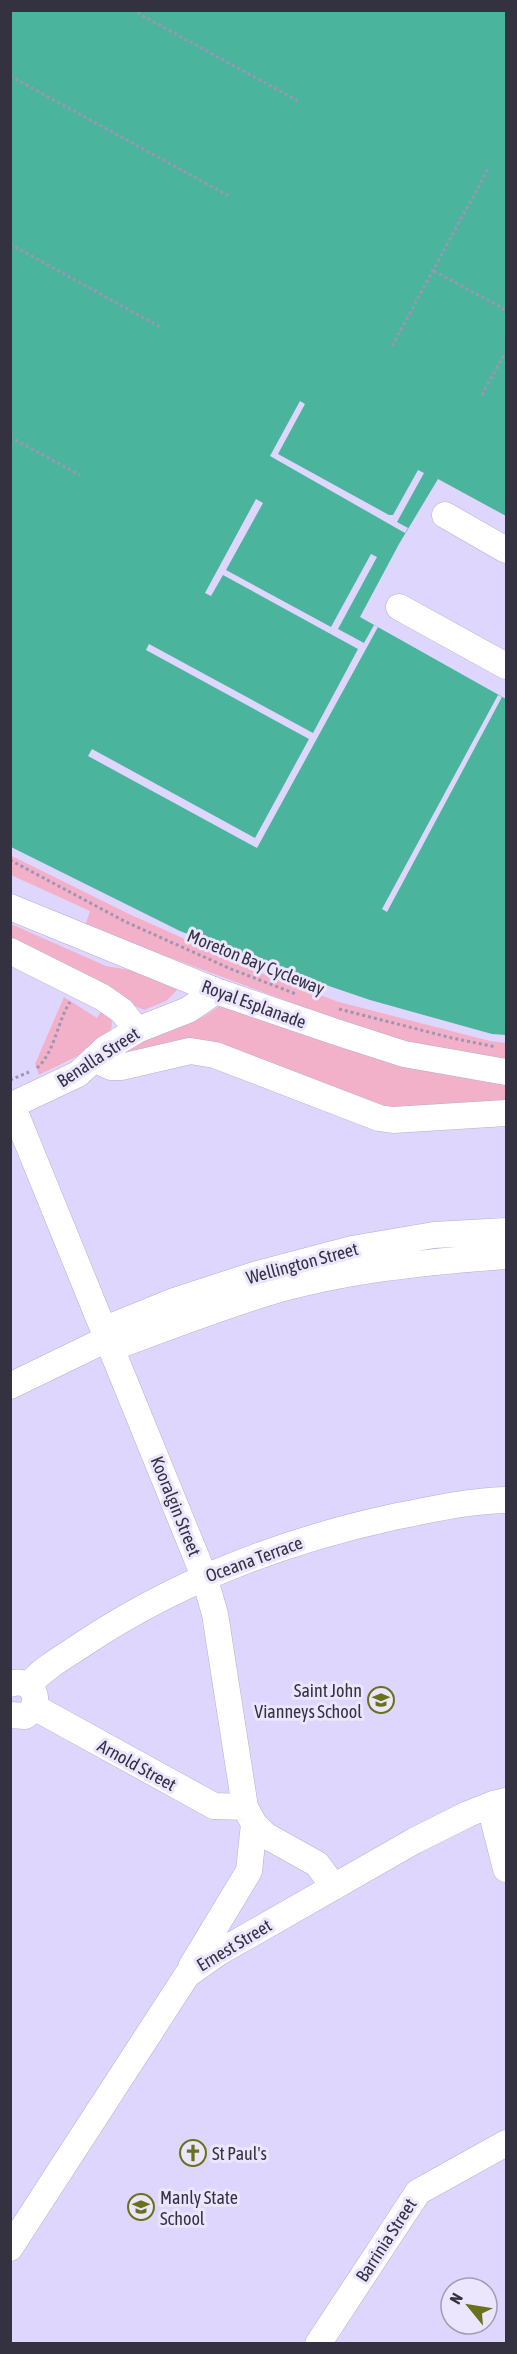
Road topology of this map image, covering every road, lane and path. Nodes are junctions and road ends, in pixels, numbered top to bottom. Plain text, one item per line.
1 (132, 10) edge
2 (10, 76) edge
3 (300, 102) dead end
4 (488, 169) dead end
5 (229, 196) dead end
6 (10, 244) edge
7 (434, 271) junction
8 (507, 310) edge
9 (162, 328) dead end
10 (392, 346) dead end
11 (507, 351) edge
12 (482, 395) dead end
13 (10, 437) edge
14 (80, 475) dead end
15 (445, 515) dead end
16 (507, 549) edge
17 (399, 607) dead end
18 (507, 666) edge
19 (10, 860) edge
20 (10, 907) edge
21 (10, 951) edge
22 (80, 986) junction
23 (216, 991) junction
24 (297, 995) dead end
25 (330, 1006) dead end
26 (137, 1030) junction
27 (507, 1049) edge
28 (94, 1059) junction
29 (507, 1071) edge
30 (10, 1080) edge
31 (11, 1106) edge
32 (507, 1113) edge
33 (507, 1231) edge
34 (507, 1256) edge
35 (109, 1338) junction
36 (10, 1386) edge
37 (507, 1500) edge
38 (204, 1576) junction
39 (21, 1698) edge
40 (500, 1803) edge
41 (249, 1816) junction
42 (507, 1869) edge
43 (334, 1887) junction
44 (187, 1975) junction
45 (507, 2143) edge
46 (10, 2248) edge
47 (318, 2343) edge

1 - 3 path
2 - 5 path
4 - 7 path
6 - 9 path
7 - 8 path
7 - 10 path
11 - 12 path
13 - 14 path
15 - 16 street
17 - 18 street
19 - 24 path, Moreton Bay Cycleway
20 - 23 street, Royal Esplanade
21 - 22 street
22 - 26 street
22 - 30 path
23 - 26 street, Benalla Street
23 - 29 street, Royal Esplanade
25 - 27 path, Moreton Bay Cycleway
26 - 28 street, Benalla Street
28 - 31 street, Benalla Street
28 - 32 street
31 - 35 street, Kooralgin Street
33 - 35 street, Wellington Street
34 - 35 street, Wellington Street
35 - 36 street, Wellington Street
35 - 38 street, Kooralgin Street
37 - 38 street, Oceana Terrace
38 - 39 street, Oceana Terrace
38 - 41 street, Kooralgin Street
39 - 41 street, Arnold Street
40 - 42 street
40 - 43 street, Ernest Street
41 - 43 street
41 - 44 street, Kooralgin Street
43 - 44 street, Ernest Street
44 - 46 street, Ernest Street
45 - 47 street, Barrinia Street

